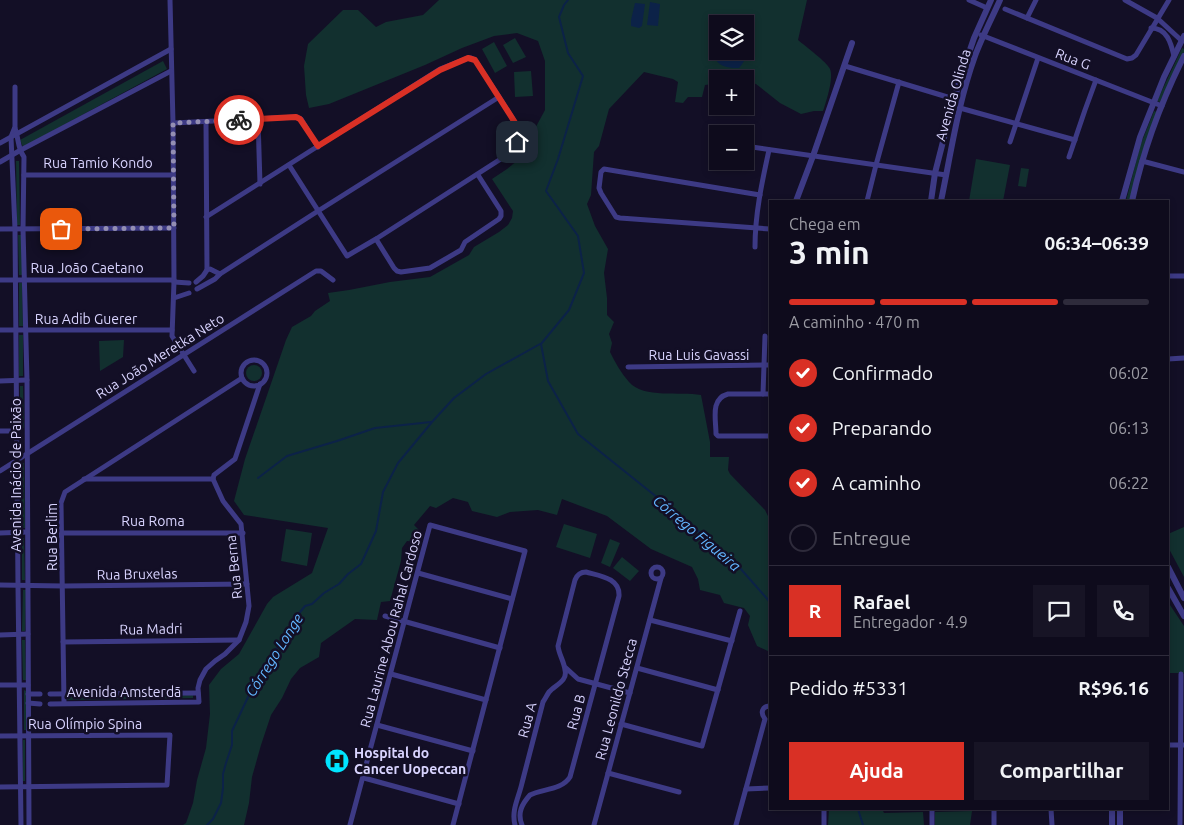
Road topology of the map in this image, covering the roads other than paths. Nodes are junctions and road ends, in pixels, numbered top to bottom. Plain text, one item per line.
1 (170, 0) edge
2 (969, 0) edge
3 (991, 0) edge
4 (1000, 0) edge
5 (1036, 0) edge
6 (1125, 0) edge
7 (1169, 0) edge
8 (987, 8) junction
9 (1005, 9) dead end
10 (1027, 18) junction
11 (1157, 18) junction
12 (1152, 28) junction
13 (976, 33) junction
14 (984, 36) junction
15 (1175, 36) junction
16 (1183, 40) edge
17 (1170, 42) junction
18 (852, 43) dead end
19 (171, 49) junction
20 (1174, 56) junction
21 (1184, 56) edge
22 (1038, 58) junction
23 (845, 66) junction
24 (172, 71) junction
25 (1096, 80) junction
26 (899, 82) junction
27 (15, 87) dead end
28 (499, 97) junction
29 (954, 99) junction
30 (1153, 102) junction
31 (1162, 106) junction
32 (960, 108) junction
33 (258, 119) junction
34 (206, 122) junction
35 (173, 123) junction
36 (1016, 123) junction
37 (15, 127) junction
38 (17, 134) junction
39 (945, 136) junction
40 (11, 137) junction
41 (954, 137) junction
42 (1075, 140) junction
43 (1010, 142) dead end
44 (0, 143) edge
45 (318, 146) junction
46 (754, 148) edge
47 (769, 150) junction
48 (19, 151) junction
49 (12, 155) junction
50 (813, 156) junction
51 (1069, 158) dead end
52 (1142, 161) junction
53 (0, 162) edge
54 (289, 165) junction
55 (876, 165) junction
56 (1184, 172) edge
57 (935, 173) junction
58 (24, 174) junction
59 (173, 175) junction
60 (478, 175) junction
61 (946, 175) junction
62 (260, 184) junction
63 (760, 195) junction
64 (796, 200) edge
65 (867, 200) edge
66 (931, 200) edge
67 (941, 200) edge
68 (1122, 200) edge
69 (1132, 200) edge
70 (318, 211) junction
71 (206, 217) junction
72 (174, 228) junction
73 (755, 228) junction
74 (0, 229) edge
75 (15, 229) junction
76 (23, 229) junction
77 (769, 229) edge
78 (376, 239) junction
79 (755, 247) dead end
80 (207, 270) junction
81 (220, 274) junction
82 (1169, 276) edge
83 (1184, 276) edge
84 (15, 279) junction
85 (24, 279) junction
86 (0, 280) edge
87 (333, 280) dead end
88 (174, 281) junction
89 (188, 283) dead end
90 (189, 293) dead end
91 (174, 298) junction
92 (0, 330) edge
93 (16, 330) junction
94 (26, 330) junction
95 (172, 330) junction
96 (765, 336) dead end
97 (183, 355) junction
98 (1184, 358) edge
99 (1169, 359) edge
100 (767, 365) edge
101 (628, 367) dead end
102 (194, 371) dead end
103 (242, 378) junction
104 (0, 380) edge
105 (16, 380) junction
106 (27, 380) junction
107 (260, 384) junction
108 (763, 394) junction
109 (769, 394) edge
110 (0, 431) edge
111 (16, 431) junction
112 (769, 436) edge
113 (27, 454) junction
114 (17, 460) junction
115 (0, 471) edge
116 (84, 479) junction
117 (213, 479) junction
118 (18, 532) junction
119 (27, 532) junction
120 (0, 533) edge
121 (62, 533) junction
122 (243, 533) junction
123 (1169, 569) edge
124 (418, 574) junction
125 (658, 578) dead end
126 (610, 579) joint
127 (247, 584) junction
128 (0, 585) edge
129 (18, 586) junction
130 (28, 586) junction
131 (63, 586) junction
132 (1169, 590) edge
133 (1184, 598) edge
134 (512, 600) junction
135 (740, 611) dead end
136 (385, 616) dead end
137 (1184, 616) edge
138 (650, 620) junction
139 (405, 622) junction
140 (28, 634) junction
141 (0, 635) edge
142 (19, 635) junction
143 (239, 640) junction
144 (63, 642) junction
145 (732, 642) junction
146 (500, 648) junction
147 (564, 666) junction
148 (636, 668) junction
149 (391, 674) junction
150 (1181, 674) dead end
151 (578, 679) junction
152 (559, 684) junction
153 (595, 684) junction
154 (19, 685) junction
155 (28, 685) junction
156 (0, 686) edge
157 (718, 690) junction
158 (198, 693) junction
159 (630, 693) junction
160 (28, 694) junction
161 (40, 694) dead end
162 (50, 694) dead end
163 (63, 694) junction
164 (486, 700) junction
165 (64, 703) junction
166 (28, 704) junction
167 (40, 704) dead end
168 (50, 704) dead end
169 (769, 706) edge
170 (767, 719) edge
171 (621, 724) junction
172 (377, 725) junction
173 (0, 736) edge
174 (20, 736) junction
175 (28, 736) junction
176 (1169, 744) edge
177 (1182, 745) edge
178 (473, 751) junction
179 (608, 773) junction
180 (364, 778) junction
181 (0, 787) edge
182 (20, 787) junction
183 (29, 787) junction
184 (769, 788) edge
185 (746, 790) junction
186 (520, 791) junction
187 (680, 792) dead end
188 (527, 798) junction
189 (459, 804) junction
190 (824, 810) edge
191 (932, 810) edge
192 (994, 810) edge
193 (1051, 810) edge
194 (1112, 810) edge
195 (1120, 810) edge
196 (21, 825) edge
197 (29, 825) edge
198 (350, 825) edge
199 (453, 825) edge
200 (514, 825) edge
201 (522, 825) edge
202 (594, 825) edge
203 (736, 825) edge
204 (824, 825) edge
205 (932, 825) edge
206 (994, 825) edge
207 (1052, 825) edge
208 (1112, 825) edge
209 (1120, 825) edge
210 (1180, 825) edge

1 - 19 street
2 - 8 street
3 - 8 street, Avenida Olinda
4 - 14 street, Avenida Olinda
5 - 10 street
6 - 11 street
7 - 11 street
8 - 13 street, Avenida Olinda
9 - 10 street
10 - 12 street
11 - 12 street
11 - 15 street
12 - 17 street
13 - 14 street, Rua G
13 - 29 street, Avenida Olinda
14 - 22 street, Rua G
14 - 32 street, Avenida Olinda
15 - 16 street
15 - 17 street
16 - 20 street
17 - 20 street
18 - 23 street
19 - 24 street
19 - 38 street
20 - 30 street
21 - 31 street
22 - 25 street, Rua G
22 - 36 street
23 - 26 street
23 - 50 street
24 - 35 street
24 - 48 street
25 - 30 street, Rua G
25 - 42 street
26 - 29 street
26 - 55 street
27 - 37 street, Avenida Inácio de Paixão
28 - 45 street
28 - 60 street
28 - 70 street
29 - 39 street, Avenida Olinda
30 - 31 street, Rua G
30 - 68 street
31 - 52 street
32 - 36 street
32 - 41 street, Avenida Olinda
33 - 34 street
33 - 45 street
33 - 62 street
34 - 35 street
34 - 71 street
35 - 59 street
36 - 42 street
36 - 43 street
37 - 38 street, Avenida Inácio de Paixão
37 - 40 street, Avenida Inácio de Paixão
38 - 40 street
38 - 48 street, Avenida Inácio de Paixão
39 - 41 street
39 - 57 street, Avenida Olinda
40 - 44 street
40 - 49 street, Avenida Inácio de Paixão
41 - 61 street, Avenida Olinda
42 - 51 street
45 - 54 street
46 - 47 street
47 - 50 street
47 - 63 street
48 - 49 street
48 - 58 street, Avenida Inácio de Paixão
49 - 53 street
49 - 75 street, Avenida Inácio de Paixão
50 - 55 street
50 - 64 street
52 - 56 street
52 - 69 street
54 - 62 street
54 - 70 street
55 - 57 street
55 - 65 street
57 - 61 street
57 - 66 street, Avenida Olinda
58 - 59 street, Rua Tamio Kondo
58 - 76 street, Avenida Inácio de Paixão
59 - 72 street
60 - 78 street
60 - 78 street
61 - 67 street, Avenida Olinda
62 - 71 street
63 - 73 street
63 - 73 street
70 - 78 street
70 - 81 street
71 - 80 street
72 - 76 street
72 - 88 street
73 - 77 street
73 - 79 street
74 - 75 street
75 - 76 street
75 - 84 street, Avenida Inácio de Paixão
76 - 85 street, Avenida Inácio de Paixão
80 - 81 street
80 - 81 street
82 - 83 street
84 - 85 street, Rua João Caetano
84 - 86 street, Rua João Caetano
84 - 93 street, Avenida Inácio de Paixão
85 - 88 street, Rua João Caetano
85 - 94 street, Avenida Inácio de Paixão
87 - 97 street, Rua João Meretka Neto
88 - 89 street, Rua João Caetano
88 - 91 street
90 - 91 street
91 - 95 street
92 - 93 street, Rua Adib Guerer
93 - 94 street, Rua Adib Guerer
93 - 105 street, Avenida Inácio de Paixão
94 - 95 street, Rua Adib Guerer
94 - 106 street, Avenida Inácio de Paixão
95 - 97 street
96 - 100 street
97 - 102 street
97 - 113 street, Rua João Meretka Neto
98 - 99 street
100 - 101 street, Rua Luis Gavassi
100 - 108 street
103 - 107 street
103 - 107 street
103 - 116 street, Rua Berlim
104 - 105 street
105 - 106 street
105 - 111 street, Avenida Inácio de Paixão
106 - 113 street, Avenida Inácio de Paixão
107 - 117 street
108 - 109 street
108 - 112 street
110 - 111 street
111 - 114 street, Avenida Inácio de Paixão
113 - 114 street, Rua João Meretka Neto
113 - 119 street, Avenida Inácio de Paixão
114 - 115 street, Rua João Meretka Neto
114 - 118 street, Avenida Inácio de Paixão
116 - 117 street
116 - 121 street, Rua Berlim
117 - 122 street, Rua Berna
118 - 119 street
118 - 120 street
118 - 129 street, Avenida Inácio de Paixão
119 - 130 street, Avenida Inácio de Paixão
121 - 122 street, Rua Roma
121 - 131 street, Rua Berlim
122 - 127 street, Rua Berna
123 - 133 street
124 - 134 street
124 - 134 street, Rua Laurine Abou Rahal Cardoso
124 - 139 street, Rua Laurine Abou Rahal Cardoso
125 - 138 street, Rua Leonildo Stecca
126 - 147 street, Rua A
126 - 153 street, Rua B
127 - 131 street, Rua Bruxelas
127 - 143 street, Rua Berna
128 - 129 street, Rua Bruxelas
129 - 130 street, Rua Bruxelas
129 - 142 street, Avenida Inácio de Paixão
130 - 131 street, Rua Bruxelas
130 - 140 street, Avenida Inácio de Paixão
131 - 144 street, Rua Berlim
132 - 137 street
134 - 146 street
135 - 145 street
136 - 139 street
138 - 145 street
138 - 148 street, Rua Leonildo Stecca
139 - 146 street
139 - 149 street, Rua Laurine Abou Rahal Cardoso
140 - 142 street
140 - 155 street, Avenida Inácio de Paixão
141 - 142 street
142 - 154 street, Avenida Inácio de Paixão
143 - 144 street, Rua Madri
143 - 158 street, Rua Berna
144 - 163 street, Rua Berlim
145 - 157 street
146 - 164 street
147 - 151 street
147 - 152 street, Rua A
148 - 157 street
148 - 159 street, Rua Leonildo Stecca
149 - 164 street
149 - 172 street, Rua Laurine Abou Rahal Cardoso
150 - 177 street
151 - 152 street
151 - 153 street
152 - 186 street, Rua A
153 - 159 street
153 - 188 street, Rua B
154 - 155 street
154 - 156 street
154 - 174 street, Avenida Inácio de Paixão
155 - 160 street, Avenida Inácio de Paixão
157 - 171 street
158 - 163 street, Avenida Amsterdã
158 - 165 street, Avenida Amsterdã
159 - 171 street, Rua Leonildo Stecca
160 - 161 street
160 - 166 street, Avenida Inácio de Paixão
162 - 163 street, Avenida Amsterdã
163 - 165 street, Rua Berlim
164 - 178 street
165 - 168 street, Avenida Amsterdã
166 - 167 street
166 - 175 street, Avenida Inácio de Paixão
169 - 170 street
170 - 185 street
171 - 179 street, Rua Leonildo Stecca
172 - 178 street
172 - 180 street, Rua Laurine Abou Rahal Cardoso
173 - 174 street, Rua Olímpio Spina
174 - 175 street, Rua Olímpio Spina
174 - 182 street, Avenida Inácio de Paixão
175 - 183 street, Avenida Inácio de Paixão
175 - 183 street, Rua Olímpio Spina
176 - 177 street
177 - 210 street
178 - 189 street
179 - 187 street
179 - 202 street, Rua Leonildo Stecca
180 - 189 street
180 - 198 street, Rua Laurine Abou Rahal Cardoso
181 - 182 street
182 - 183 street
182 - 196 street, Avenida Inácio de Paixão
183 - 197 street, Avenida Inácio de Paixão
184 - 185 street
185 - 203 street
186 - 188 street
186 - 200 street, Rua A
188 - 201 street
189 - 199 street
190 - 204 street
191 - 205 street
192 - 206 street
193 - 207 street
194 - 208 street
195 - 209 street

